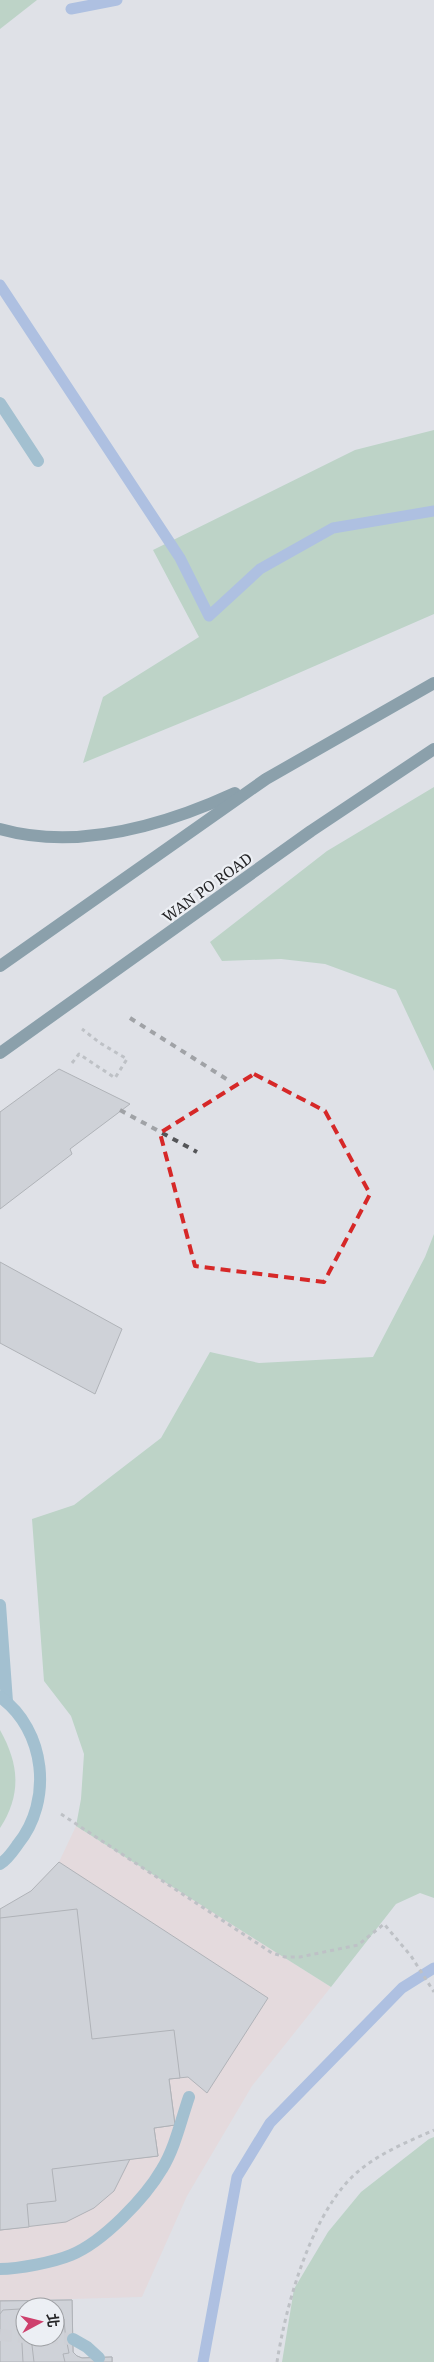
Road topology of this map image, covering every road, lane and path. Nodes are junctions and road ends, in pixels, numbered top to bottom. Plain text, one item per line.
1 (0, 403) edge
2 (38, 461) dead end
3 (434, 683) edge
4 (434, 749) edge
5 (266, 779) junction
6 (0, 829) edge
7 (0, 966) edge
8 (82, 1029) dead end
9 (1, 1050) edge
10 (72, 1063) dead end
11 (0, 1605) edge
12 (4, 1699) edge
13 (60, 1813) dead end
14 (0, 1864) edge
15 (434, 1992) edge
16 (189, 2097) dead end
17 (434, 2130) edge
18 (0, 2270) edge
19 (73, 2340) tunnel mouth
20 (98, 2358) dead end
21 (277, 2362) edge

1 - 2 street
3 - 5 main road
4 - 9 main road, WAN PO ROAD
5 - 6 main road
5 - 7 main road
8 - 10 path
11 - 12 street
12 - 14 street
13 - 15 path
16 - 18 street
17 - 21 path
19 - 20 street

